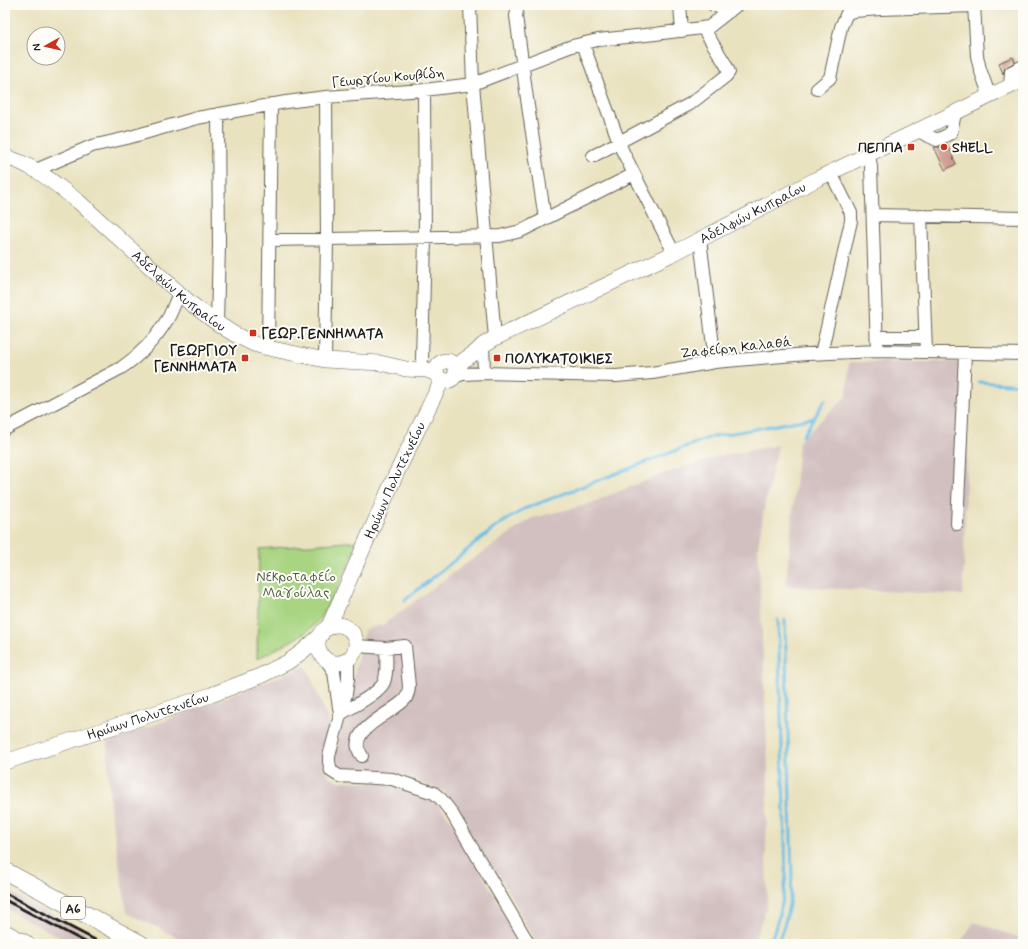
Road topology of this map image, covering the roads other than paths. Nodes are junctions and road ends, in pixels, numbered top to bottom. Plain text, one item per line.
1 (470, 5) edge
2 (518, 5) edge
3 (680, 5) edge
4 (712, 5) edge
5 (974, 6) edge
6 (734, 8) edge
7 (703, 28) junction
8 (682, 31) junction
9 (583, 44) junction
10 (522, 66) junction
11 (1023, 66) edge
12 (1023, 80) edge
13 (473, 84) junction
14 (1010, 87) junction
15 (818, 89) dead end
16 (424, 90) junction
17 (326, 97) junction
18 (990, 97) junction
19 (271, 104) junction
20 (218, 114) junction
21 (619, 141) junction
22 (869, 154) junction
23 (593, 156) dead end
24 (5, 157) edge
25 (36, 170) junction
26 (831, 173) junction
27 (634, 174) junction
28 (873, 215) junction
29 (921, 215) junction
30 (1023, 218) edge
31 (546, 219) junction
32 (486, 237) junction
33 (425, 238) junction
34 (327, 239) junction
35 (700, 239) junction
36 (270, 240) junction
37 (674, 253) junction
38 (179, 294) junction
39 (217, 323) junction
40 (877, 337) junction
41 (925, 337) junction
42 (489, 342) junction
43 (268, 348) junction
44 (877, 351) junction
45 (926, 352) junction
46 (965, 353) junction
47 (820, 354) junction
48 (1023, 354) edge
49 (326, 360) junction
50 (422, 360) junction
51 (715, 362) junction
52 (380, 363) junction
53 (445, 370) junction
54 (484, 373) junction
55 (5, 429) edge
56 (957, 524) dead end
57 (348, 582) junction
58 (347, 628) junction
59 (324, 632) junction
60 (356, 646) junction
61 (386, 648) junction
62 (326, 660) junction
63 (348, 660) junction
64 (288, 662) junction
65 (339, 715) junction
66 (362, 756) dead end
67 (5, 762) edge
68 (5, 871) edge
69 (5, 933) edge
70 (26, 944) edge
71 (141, 944) edge
72 (530, 944) edge

1 - 13 street
2 - 10 street
3 - 8 street
4 - 6 street
5 - 15 street
5 - 18 street
6 - 7 street, Γεωργίου Κουβίδη
7 - 8 street, Γεωργίου Κουβίδη
7 - 21 street
8 - 9 street, Γεωργίου Κουβίδη
9 - 10 street, Γεωργίου Κουβίδη
9 - 21 street
10 - 13 street, Γεωργίου Κουβίδη
10 - 31 street
11 - 14 street
12 - 14 main road, Αδελφών Κυπραίου
13 - 16 street, Γεωργίου Κουβίδη
13 - 32 street
14 - 18 main road, Αδελφών Κυπραίου
16 - 17 street, Γεωργίου Κουβίδη
16 - 33 street
17 - 19 street, Γεωργίου Κουβίδη
17 - 34 street
18 - 22 main road, Αδελφών Κυπραίου
19 - 20 street, Γεωργίου Κουβίδη
19 - 36 street
20 - 25 street, Γεωργίου Κουβίδη
20 - 39 street
21 - 23 street
21 - 27 street
22 - 26 main road, Αδελφών Κυπραίου
22 - 28 street
24 - 25 main road, Αδελφών Κυπραίου
25 - 38 main road, Αδελφών Κυπραίου
26 - 35 main road, Αδελφών Κυπραίου
26 - 47 street
27 - 31 street
27 - 37 street
28 - 29 street
28 - 40 street
29 - 30 street
29 - 41 street
31 - 32 street
32 - 33 street
32 - 42 street
33 - 34 street
33 - 50 street
34 - 36 street
34 - 49 street
35 - 37 main road, Αδελφών Κυπραίου
35 - 51 street
36 - 43 street
37 - 42 main road, Αδελφών Κυπραίου
38 - 39 main road, Αδελφών Κυπραίου
38 - 55 street
39 - 43 main road, Αδελφών Κυπραίου
40 - 41 street
40 - 44 street
41 - 45 street
42 - 53 main road, Αδελφών Κυπραίου
42 - 54 street
43 - 49 main road, Αδελφών Κυπραίου
44 - 45 street, Ζαφείρη Καλαθά
44 - 47 street, Ζαφείρη Καλαθά
45 - 46 street, Ζαφείρη Καλαθά
46 - 48 street, Ζαφείρη Καλαθά
46 - 56 street
47 - 51 street, Ζαφείρη Καλαθά
49 - 52 main road, Αδελφών Κυπραίου
50 - 52 main road, Αδελφών Κυπραίου
50 - 53 main road, Αδελφών Κυπραίου
51 - 54 street, Ζαφείρη Καλαθά
52 - 53 main road, Αδελφών Κυπραίου
53 - 54 street, Ζαφείρη Καλαθά
53 - 57 main road, Ηρώων Πολυτεχνείου
57 - 58 main road, Ηρώων Πολυτεχνείου
57 - 59 main road, Ηρώων Πολυτεχνείου
58 - 59 main road
58 - 60 main road
59 - 62 main road
59 - 64 main road, Ηρώων Πολυτεχνείου
60 - 61 street
60 - 63 main road
61 - 65 street
61 - 66 street
62 - 63 main road
62 - 64 main road, Ηρώων Πολυτεχνείου
62 - 65 street
63 - 65 street
64 - 67 main road, Ηρώων Πολυτεχνείου
65 - 72 street
68 - 71 highway, Α6
69 - 70 highway

